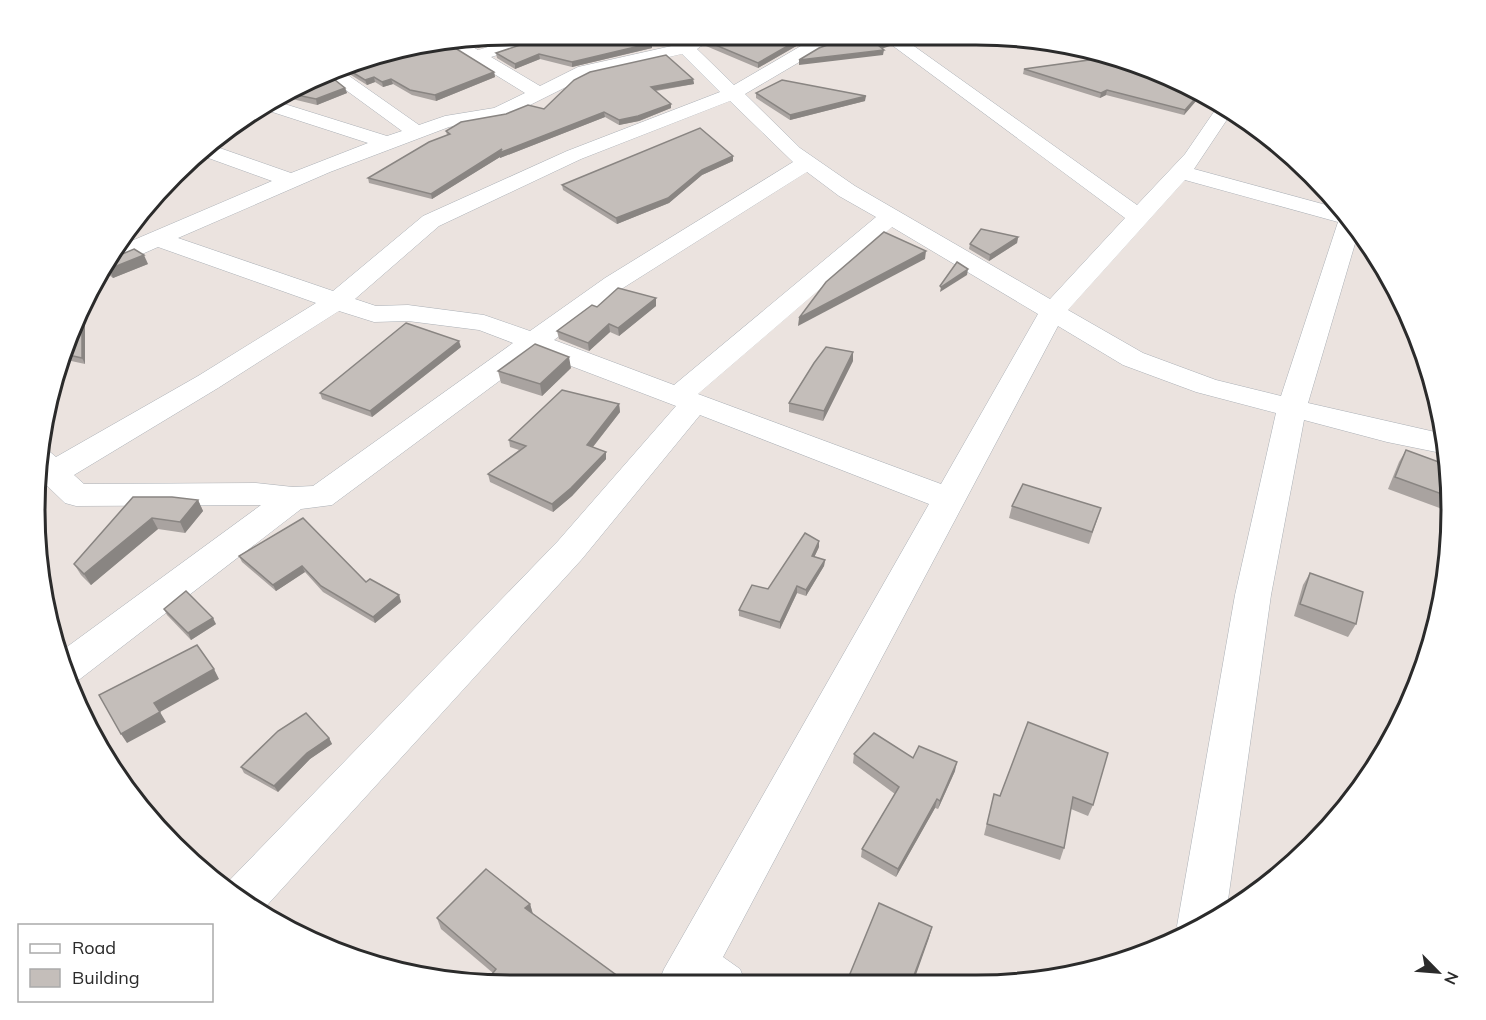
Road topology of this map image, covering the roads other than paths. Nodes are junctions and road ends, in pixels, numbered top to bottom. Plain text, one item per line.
1 (512, 45) edge
2 (669, 45) edge
3 (686, 45) edge
4 (818, 45) edge
5 (900, 45) edge
6 (462, 48) edge
7 (477, 56) junction
8 (340, 77) edge
9 (538, 93) junction
10 (732, 94) junction
11 (276, 108) edge
12 (1221, 115) edge
13 (416, 132) junction
14 (388, 143) junction
15 (212, 153) edge
16 (808, 162) junction
17 (1180, 172) junction
18 (291, 180) junction
19 (1336, 215) edge
20 (890, 217) junction
21 (1139, 217) junction
22 (1346, 229) edge
23 (157, 239) junction
24 (122, 254) edge
25 (337, 301) junction
26 (1052, 312) junction
27 (532, 341) junction
28 (686, 400) junction
29 (1292, 408) junction
30 (1436, 442) edge
31 (47, 465) edge
32 (47, 467) edge
33 (293, 498) junction
34 (949, 499) junction
35 (72, 664) edge
36 (247, 893) edge
37 (1203, 916) edge
38 (701, 975) edge

1 - 7 street
2 - 9 street
3 - 10 street
4 - 10 street
5 - 21 street
6 - 7 street
7 - 9 street
8 - 13 street
9 - 13 street
10 - 16 street
10 - 25 street
11 - 14 street
12 - 17 street
13 - 14 street
14 - 18 street
15 - 18 street
16 - 20 street
16 - 27 street
17 - 19 street
17 - 21 street
18 - 23 street
20 - 26 street
20 - 28 street
21 - 26 street
22 - 29 street
23 - 24 street
23 - 25 street
25 - 27 street
25 - 31 street
26 - 29 street
26 - 34 street
27 - 28 street
27 - 33 street
28 - 34 street
28 - 36 street
29 - 30 street
29 - 37 street
32 - 33 street
33 - 35 street
34 - 38 street

